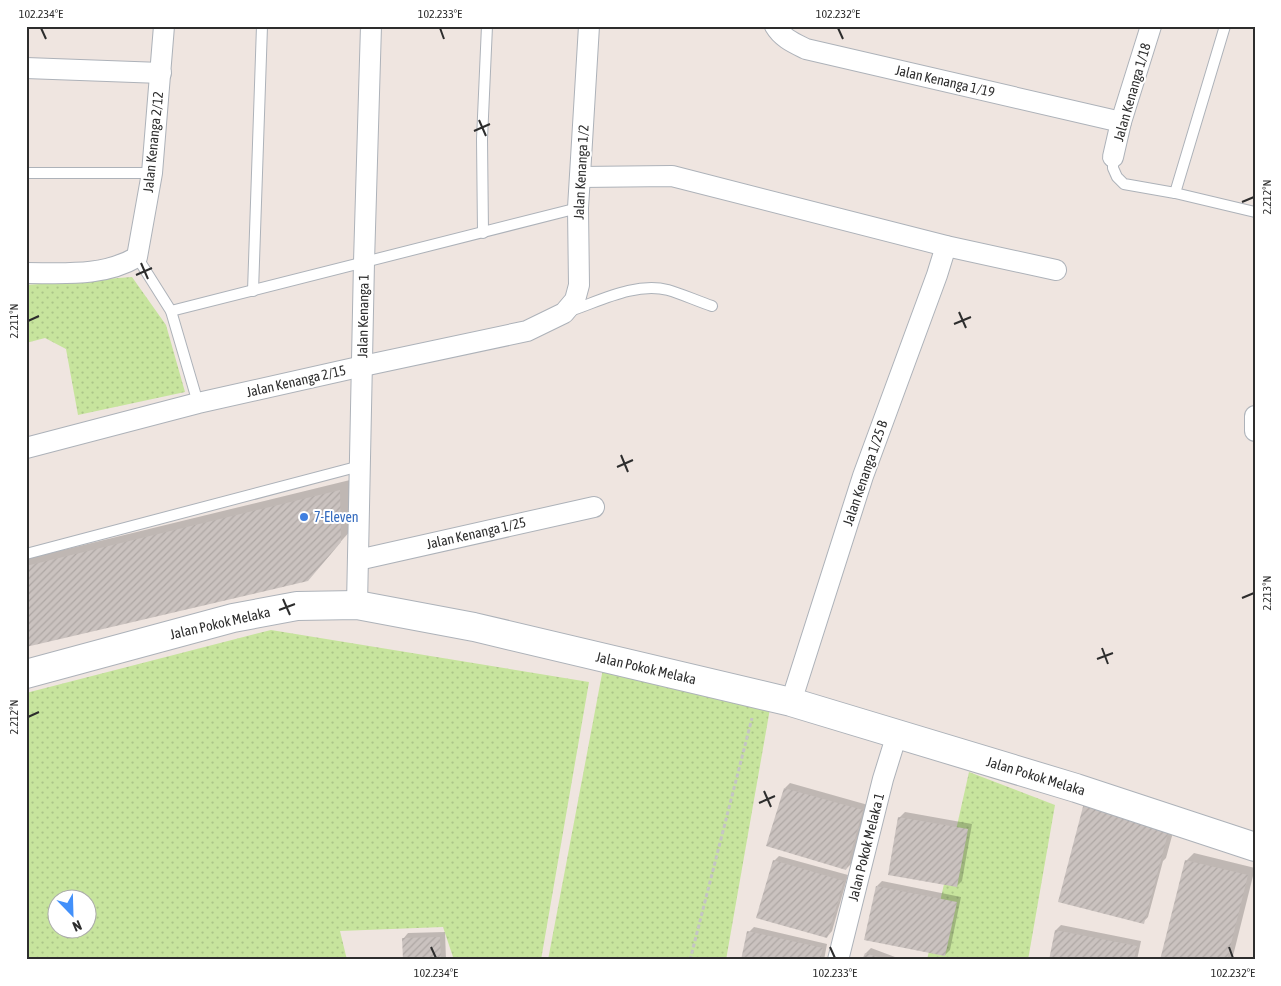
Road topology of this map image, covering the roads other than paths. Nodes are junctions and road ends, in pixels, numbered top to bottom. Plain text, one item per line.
1 (164, 26) edge
2 (262, 26) edge
3 (371, 26) edge
4 (487, 26) edge
5 (588, 26) edge
6 (775, 26) edge
7 (1151, 26) edge
8 (1225, 26) edge
9 (26, 68) edge
10 (161, 73) junction
11 (1122, 122) junction
12 (1114, 157) joint
13 (26, 173) edge
14 (152, 174) junction
15 (580, 177) junction
16 (1175, 193) junction
17 (578, 208) junction
18 (1255, 212) edge
19 (482, 233) junction
20 (946, 246) junction
21 (136, 257) junction
22 (364, 262) junction
23 (1056, 270) dead end
24 (26, 273) edge
25 (254, 291) junction
26 (712, 306) dead end
27 (171, 311) junction
28 (564, 313) junction
29 (363, 366) junction
30 (198, 403) junction
31 (1255, 416) edge
32 (1255, 431) edge
33 (26, 448) edge
34 (360, 466) junction
35 (594, 507) dead end
36 (26, 554) edge
37 (358, 560) junction
38 (357, 605) junction
39 (26, 674) edge
40 (791, 702) junction
41 (897, 734) junction
42 (1255, 847) edge
43 (838, 960) edge

1 - 10 street, Jalan Kenanga 2/12
2 - 25 lane
3 - 22 street, Jalan Kenanga 1
4 - 19 lane
5 - 15 street, Jalan Kenanga 1/2
6 - 11 street, Jalan Kenanga 1/19
7 - 11 street, Jalan Kenanga 1/18
8 - 16 lane
9 - 10 street
10 - 14 street, Jalan Kenanga 2/12
11 - 12 street, Jalan Kenanga 1/18
12 - 16 lane
13 - 14 lane
14 - 21 street, Jalan Kenanga 2/12
15 - 17 street, Jalan Kenanga 1/2
15 - 20 street
16 - 18 lane
17 - 19 lane
17 - 28 street, Jalan Kenanga 1/2
19 - 22 lane
20 - 23 street
20 - 40 street, Jalan Kenanga 1/25 B
21 - 24 street
21 - 27 lane
22 - 25 lane
22 - 29 street, Jalan Kenanga 1
25 - 27 lane
26 - 28 lane
27 - 30 lane
28 - 29 street, Jalan Kenanga 2/15
29 - 30 street, Jalan Kenanga 2/15
29 - 34 street, Jalan Kenanga 1
30 - 33 street, Jalan Kenanga 2/15
31 - 32 street
34 - 36 lane
34 - 37 street, Jalan Kenanga 1
35 - 37 street, Jalan Kenanga 1/25
37 - 38 street, Jalan Kenanga 1
38 - 39 street, Jalan Pokok Melaka
38 - 40 street, Jalan Pokok Melaka
40 - 41 street, Jalan Pokok Melaka
41 - 42 street, Jalan Pokok Melaka
41 - 43 street, Jalan Pokok Melaka 1

